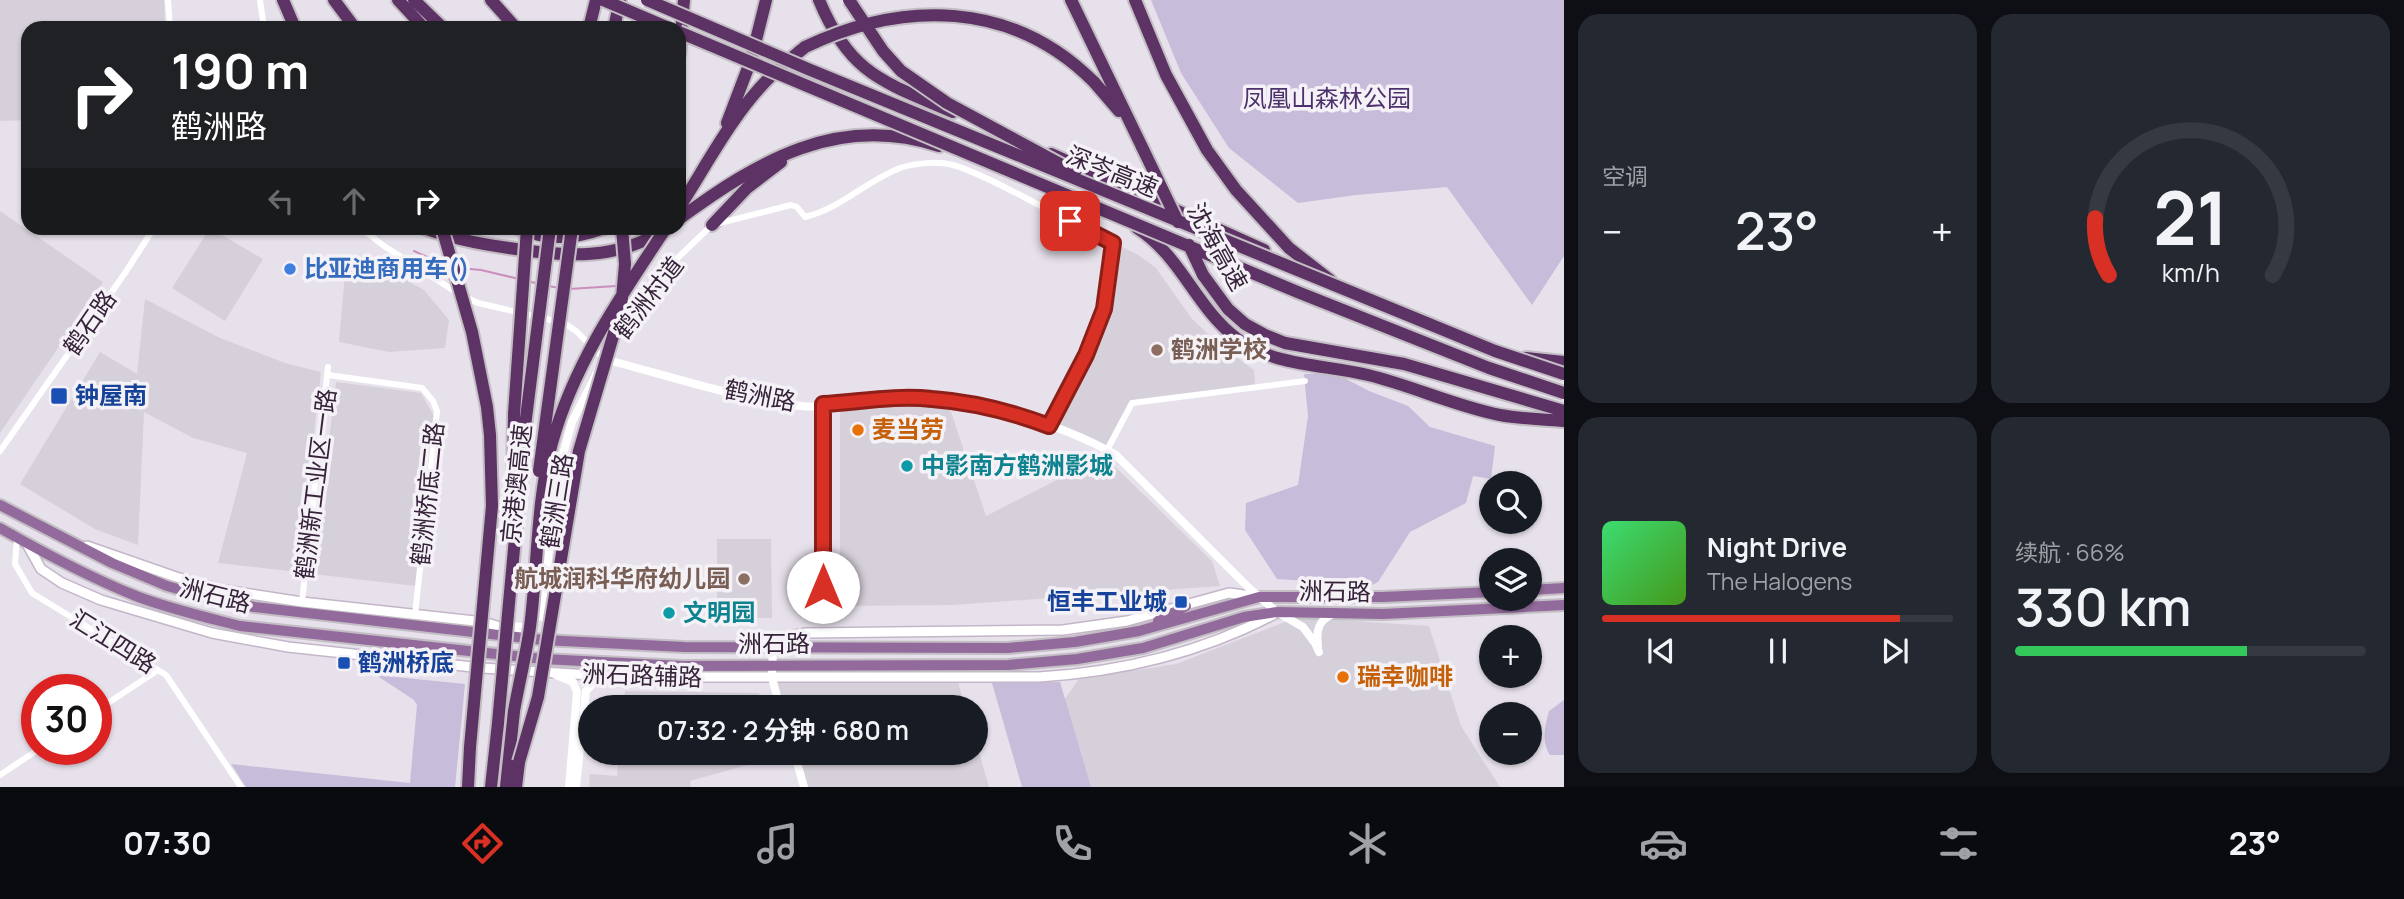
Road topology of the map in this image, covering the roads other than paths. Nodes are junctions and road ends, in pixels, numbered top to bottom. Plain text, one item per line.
1 (168, 0) edge
2 (260, 0) edge
3 (284, 0) edge
4 (334, 0) edge
5 (398, 0) edge
6 (414, 0) edge
7 (491, 0) edge
8 (596, 0) edge
9 (603, 0) edge
10 (620, 0) edge
11 (647, 0) edge
12 (684, 0) edge
13 (766, 0) edge
14 (819, 0) edge
15 (849, 0) edge
16 (1071, 0) edge
17 (1135, 0) edge
18 (170, 21) edge
19 (263, 21) edge
20 (292, 21) edge
21 (350, 21) edge
22 (418, 21) edge
23 (436, 21) edge
24 (510, 21) edge
25 (591, 21) edge
26 (616, 21) edge
27 (652, 21) edge
28 (682, 21) edge
29 (686, 35) edge
30 (825, 141) junction
31 (1142, 147) junction
32 (712, 155) junction
33 (686, 197) edge
34 (1125, 200) junction
35 (686, 214) edge
36 (712, 225) junction
37 (149, 235) edge
38 (370, 235) edge
39 (444, 235) edge
40 (447, 235) edge
41 (530, 235) edge
42 (541, 235) edge
43 (549, 235) edge
44 (571, 235) edge
45 (580, 235) edge
46 (623, 235) edge
47 (655, 235) edge
48 (662, 235) edge
49 (1330, 280) junction
50 (604, 359) junction
51 (1564, 362) edge
52 (328, 367) dead end
53 (1564, 374) edge
54 (328, 375) junction
55 (1306, 380) dead end
56 (1564, 393) edge
57 (823, 404) junction
58 (1564, 411) edge
59 (1564, 421) edge
60 (1049, 426) junction
61 (1107, 450) junction
62 (0, 451) edge
63 (0, 505) edge
64 (0, 528) edge
65 (0, 535) edge
66 (21, 540) junction
67 (512, 577) junction
68 (1564, 588) edge
69 (1542, 589) edge
70 (1479, 593) edge
71 (1259, 597) junction
72 (1564, 605) edge
73 (1186, 606) junction
74 (300, 607) junction
75 (1277, 612) junction
76 (1337, 612) junction
77 (823, 614) dead end
78 (415, 615) junction
79 (543, 615) junction
80 (484, 622) junction
81 (1139, 631) junction
82 (543, 640) junction
83 (566, 641) junction
84 (773, 642) junction
85 (772, 665) junction
86 (158, 670) junction
87 (543, 672) junction
88 (621, 677) junction
89 (772, 678) junction
90 (777, 695) edge
91 (112, 700) edge
92 (514, 711) junction
93 (21, 761) edge
94 (798, 765) edge
95 (0, 775) edge
96 (241, 787) edge
97 (468, 787) edge
98 (491, 787) edge
99 (506, 787) edge
100 (516, 787) edge
101 (569, 787) edge
102 (576, 787) edge
103 (804, 787) edge

1 - 18 street
2 - 19 street
3 - 20 highway
4 - 21 highway
5 - 22 highway
6 - 23 highway
7 - 24 highway
8 - 25 highway
9 - 27 highway, bridge
10 - 26 highway
11 - 34 highway, 深岑高速, bridge
12 - 28 highway
13 - 32 highway
14 - 49 highway
15 - 34 highway, bridge
16 - 31 highway, 沈海高速
17 - 49 highway
29 - 56 highway, 深岑高速, bridge
30 - 35 highway
30 - 36 highway
30 - 59 highway
31 - 32 highway, bridge
31 - 58 highway, 沈海高速, bridge
32 - 33 highway
34 - 53 highway, 深岑高速, bridge
36 - 50 street, 鹤洲村道
36 - 60 street, 鹤洲村道
37 - 62 street, 鹤石路
38 - 50 street
39 - 97 highway, bridge
40 - 47 highway
41 - 67 highway, bridge
42 - 45 highway
43 - 67 highway, 京港澳高速, bridge
44 - 92 highway, 京港澳高速, bridge
46 - 100 highway, bridge
48 - 92 highway, bridge
49 - 51 highway
50 - 57 street, 鹤洲路
50 - 79 street, 鹤洲三路
52 - 54 street, 鹤洲新工业区一路
54 - 74 street, 鹤洲新工业区一路
54 - 78 street, 鹤洲桥底二路
55 - 61 street
57 - 60 street, 鹤洲路
57 - 77 street
60 - 61 street, 鹤洲路
61 - 71 street, 鹤洲路
63 - 74 main road, 洲石路
64 - 66 main road, 洲石路
65 - 66 main road
66 - 85 main road, 洲石路
66 - 86 street, 汇江四路
66 - 87 main road, 洲石路辅路
67 - 98 highway, 京港澳高速, bridge
68 - 69 main road
70 - 71 main road, 洲石路
71 - 73 main road
71 - 75 street, 鹤洲路
71 - 81 main road, 洲石路
72 - 76 main road, 洲石路
73 - 81 main road
73 - 84 main road
74 - 78 main road
74 - 82 main road, 洲石路
75 - 76 main road, 洲石路
75 - 76 street, 鹤洲路
75 - 85 main road, 洲石路
75 - 89 main road, 洲石路辅路
78 - 80 main road
79 - 80 street
79 - 83 street
80 - 82 main road
81 - 84 main road, 洲石路
82 - 83 main road, 洲石路
83 - 84 main road, 洲石路
84 - 85 street
85 - 89 street
86 - 91 street
86 - 96 street, 汇江四路
87 - 88 main road, 洲石路辅路
87 - 101 street
88 - 89 main road, 洲石路辅路
88 - 102 street
89 - 90 street
92 - 99 highway, 京港澳高速
93 - 95 street
94 - 103 street

